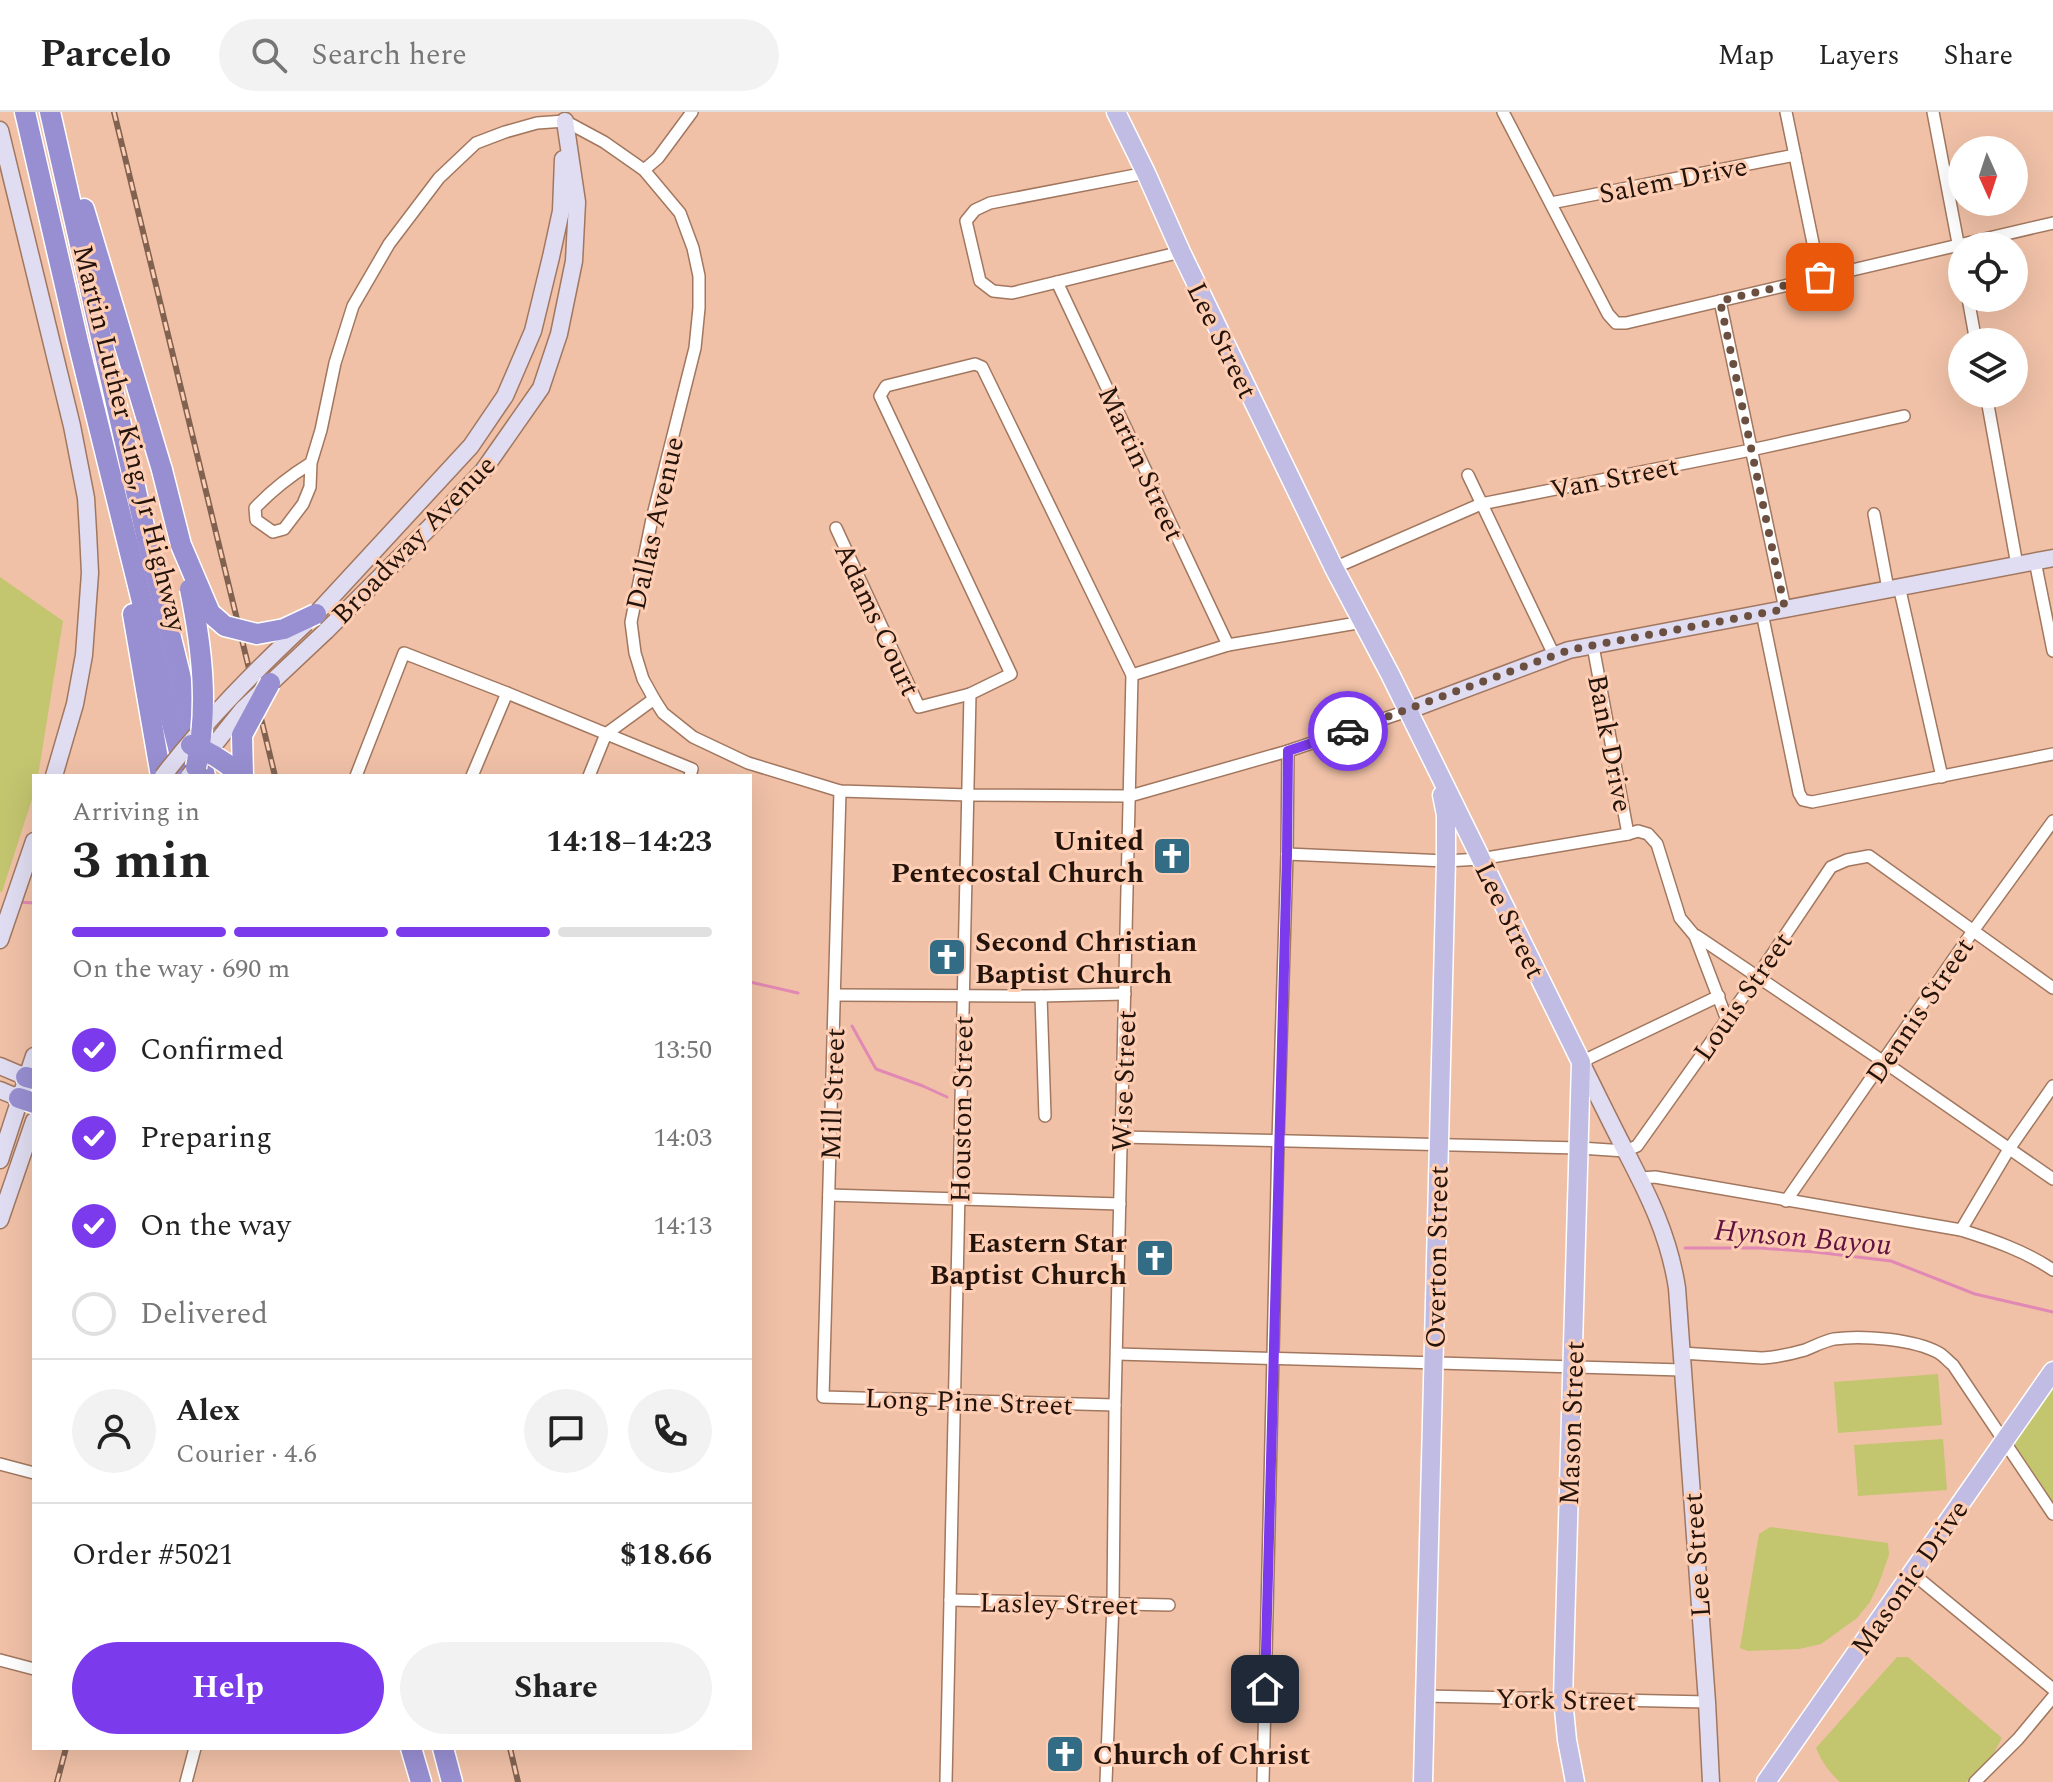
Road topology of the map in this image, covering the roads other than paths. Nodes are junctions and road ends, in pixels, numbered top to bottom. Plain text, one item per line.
1 (25, 112) edge
2 (50, 112) edge
3 (56, 112) edge
4 (692, 112) edge
5 (1116, 112) edge
6 (1503, 112) edge
7 (1786, 112) edge
8 (1933, 112) edge
9 (565, 116) edge
10 (0, 130) edge
11 (1795, 155) junction
12 (644, 170) junction
13 (1146, 173) junction
14 (1551, 203) junction
15 (2053, 223) edge
16 (1956, 232) edge
17 (2015, 232) edge
18 (1948, 248) edge
19 (1181, 252) junction
20 (1820, 277) junction
21 (1057, 282) junction
22 (1720, 301) junction
23 (1989, 408) edge
24 (1904, 416) dead end
25 (1751, 450) junction
26 (311, 463) junction
27 (110, 468) junction
28 (1468, 475) dead end
29 (1481, 504) junction
30 (1874, 514) dead end
31 (836, 528) dead end
32 (181, 545) junction
33 (2053, 558) edge
34 (2035, 561) junction
35 (2017, 565) junction
36 (1334, 568) junction
37 (1894, 587) junction
38 (1785, 609) junction
39 (1762, 613) junction
40 (321, 622) junction
41 (1363, 622) junction
42 (1228, 645) junction
43 (1593, 646) junction
44 (2053, 651) edge
45 (1554, 655) junction
46 (1132, 675) junction
47 (270, 683) junction
48 (507, 693) junction
49 (970, 694) junction
50 (654, 699) junction
51 (1407, 711) junction
52 (203, 727) junction
53 (606, 734) junction
54 (1420, 736) junction
55 (1288, 751) junction
56 (2053, 754) edge
57 (196, 763) edge
58 (691, 773) edge
59 (55, 774) edge
60 (162, 774) edge
61 (167, 774) edge
62 (240, 774) edge
63 (242, 774) edge
64 (357, 774) edge
65 (473, 774) edge
66 (590, 774) edge
67 (1942, 777) junction
68 (840, 791) junction
69 (969, 795) junction
70 (1130, 796) junction
71 (2053, 821) edge
72 (1628, 834) junction
73 (32, 847) edge
74 (1287, 854) junction
75 (1480, 859) junction
76 (1446, 861) junction
77 (1973, 931) junction
78 (1695, 936) junction
79 (0, 940) edge
80 (1757, 977) junction
81 (2053, 988) edge
82 (1125, 994) junction
83 (835, 995) junction
84 (964, 995) junction
85 (1041, 996) junction
86 (1719, 996) junction
87 (1727, 1020) junction
88 (1581, 1062) junction
89 (1884, 1062) junction
90 (0, 1066) edge
91 (30, 1078) edge
92 (2053, 1086) edge
93 (0, 1090) edge
94 (27, 1100) edge
95 (1045, 1116) dead end
96 (32, 1126) edge
97 (1121, 1137) junction
98 (1278, 1141) junction
99 (1438, 1144) junction
100 (1580, 1148) junction
101 (2009, 1149) junction
102 (1625, 1151) junction
103 (0, 1160) edge
104 (1640, 1178) junction
105 (2053, 1179) edge
106 (5, 1189) edge
107 (829, 1195) junction
108 (959, 1199) junction
109 (1786, 1201) junction
110 (1120, 1204) junction
111 (0, 1220) edge
112 (1961, 1230) junction
113 (2053, 1270) edge
114 (1117, 1354) junction
115 (1273, 1357) junction
116 (1681, 1361) junction
117 (1434, 1362) junction
118 (1572, 1365) junction
119 (2053, 1371) edge
120 (823, 1397) joint
121 (955, 1402) junction
122 (1115, 1405) junction
123 (2004, 1440) junction
124 (0, 1464) edge
125 (32, 1472) edge
126 (2053, 1514) edge
127 (1912, 1573) junction
128 (950, 1600) junction
129 (1113, 1603) junction
130 (1169, 1605) dead end
131 (0, 1660) edge
132 (32, 1668) edge
133 (2053, 1689) edge
134 (1426, 1696) junction
135 (2053, 1697) edge
136 (1563, 1699) junction
137 (1707, 1702) junction
138 (194, 1750) edge
139 (415, 1750) edge
140 (444, 1750) edge
141 (186, 1782) edge
142 (423, 1782) edge
143 (452, 1782) edge
144 (946, 1782) edge
145 (1106, 1782) edge
146 (1263, 1782) edge
147 (1423, 1782) edge
148 (1575, 1782) edge
149 (1711, 1782) edge
150 (1766, 1782) edge
151 (1975, 1782) edge

1 - 27 highway, Martin Luther King, Jr Highway
2 - 57 highway, Martin Luther King, Jr Highway
3 - 32 highway, bridge
4 - 12 street
5 - 13 main road, Lee Street
6 - 14 street
7 - 11 street
8 - 16 street
9 - 12 street, Dallas Avenue
9 - 26 street
9 - 40 main road, Broadway Avenue
9 - 40 main road, Broadway Avenue
10 - 59 main road
11 - 14 street, Salem Drive
11 - 20 street
12 - 50 street, Dallas Avenue
13 - 19 main road, Lee Street
13 - 21 street
14 - 22 street
15 - 17 street
18 - 20 street
19 - 21 street
19 - 36 main road, Lee Street
20 - 22 street
21 - 42 street, Martin Street
22 - 25 street
23 - 35 street
24 - 25 street, Van Street
25 - 29 street, Van Street
25 - 38 street
26 - 26 street
27 - 57 highway, Martin Luther King, Jr Highway
27 - 60 highway
28 - 29 street
29 - 36 street, Van Street
29 - 45 street
30 - 37 street
31 - 49 street, Adams Court
32 - 40 highway, bridge
32 - 52 highway, bridge
33 - 34 main road
34 - 35 main road
34 - 44 street
35 - 37 main road
36 - 41 main road, Lee Street
37 - 38 main road
37 - 67 street
38 - 39 main road
39 - 43 main road
39 - 67 street
40 - 47 main road, Broadway Avenue, bridge
40 - 52 main road, Broadway Avenue, bridge
41 - 42 street
41 - 51 main road, Lee Street
42 - 46 street
43 - 45 main road
43 - 72 street, Bank Drive
45 - 51 main road
46 - 49 street, Wise Street
46 - 70 street, Wise Street
47 - 57 main road, Broadway Avenue, bridge
47 - 63 highway, bridge
48 - 53 street
48 - 64 street
48 - 65 street
49 - 69 street, Houston Street
50 - 53 street
50 - 68 street, Dallas Avenue
51 - 54 main road, Lee Street
51 - 55 street, Dallas Avenue
52 - 57 highway, bridge
53 - 58 street
53 - 66 street
54 - 75 main road, Lee Street
54 - 76 main road, Overton Street
55 - 70 street, Dallas Avenue
55 - 74 street
56 - 67 street
57 - 61 main road, Broadway Avenue, bridge
57 - 62 highway, bridge
68 - 69 street, Dallas Avenue
68 - 83 street, Mill Street
69 - 70 street, Dallas Avenue
69 - 84 street, Houston Street
70 - 82 street, Wise Street
71 - 77 street, Dennis Street
72 - 75 street, Bank Drive
72 - 78 street
73 - 79 main road
74 - 76 street, Bank Drive
74 - 98 street
75 - 76 street, Bank Drive
75 - 88 main road, Lee Street
76 - 99 main road, Overton Street
77 - 80 street, Louis Street
77 - 81 street
77 - 89 street, Dennis Street
78 - 80 street
78 - 86 street
80 - 87 street, Louis Street
80 - 89 street
82 - 85 street
82 - 97 street, Wise Street
83 - 84 street
83 - 107 street, Mill Street
84 - 85 street
84 - 108 street, Houston Street
85 - 95 street
86 - 87 street
86 - 88 street
87 - 102 street, Louis Street
88 - 100 main road, Mason Street
88 - 102 main road, Lee Street
89 - 101 street
89 - 109 street, Dennis Street
90 - 91 main road
91 - 94 main road
92 - 101 street
93 - 94 main road
94 - 103 main road
96 - 106 main road
97 - 98 street
97 - 110 street, Wise Street
98 - 99 street
98 - 115 street
99 - 100 street
99 - 117 main road, Overton Street
100 - 102 street
100 - 118 main road, Mason Street
101 - 105 street
101 - 112 street
102 - 104 main road, Lee Street
104 - 109 street
104 - 116 main road, Lee Street
106 - 111 main road
107 - 108 street
107 - 120 street, Mill Street
108 - 110 street
108 - 121 street, Houston Street
109 - 112 street
110 - 114 street, Wise Street
112 - 113 street
114 - 115 street
114 - 122 street, Wise Street
115 - 117 street
115 - 146 street
116 - 118 street
116 - 123 street
116 - 137 main road, Lee Street
117 - 118 street
117 - 134 main road, Overton Street
118 - 136 main road, Mason Street
119 - 123 main road, Masonic Drive
120 - 121 street, Long Pine Street
121 - 122 street, Long Pine Street
121 - 128 street, Houston Street
122 - 129 street, Wise Street
123 - 126 street
123 - 127 main road, Masonic Drive
124 - 125 street
127 - 133 street
127 - 150 main road, Masonic Drive
128 - 129 street, Lasley Street
128 - 144 street, Houston Street
129 - 130 street, Lasley Street
129 - 145 street, Wise Street
131 - 132 street
134 - 136 street, York Street
134 - 147 main road, Overton Street
135 - 151 street
136 - 137 street, York Street
136 - 148 main road, Mason Street
137 - 149 main road, Lee Street
138 - 141 street
139 - 142 highway
140 - 143 highway

